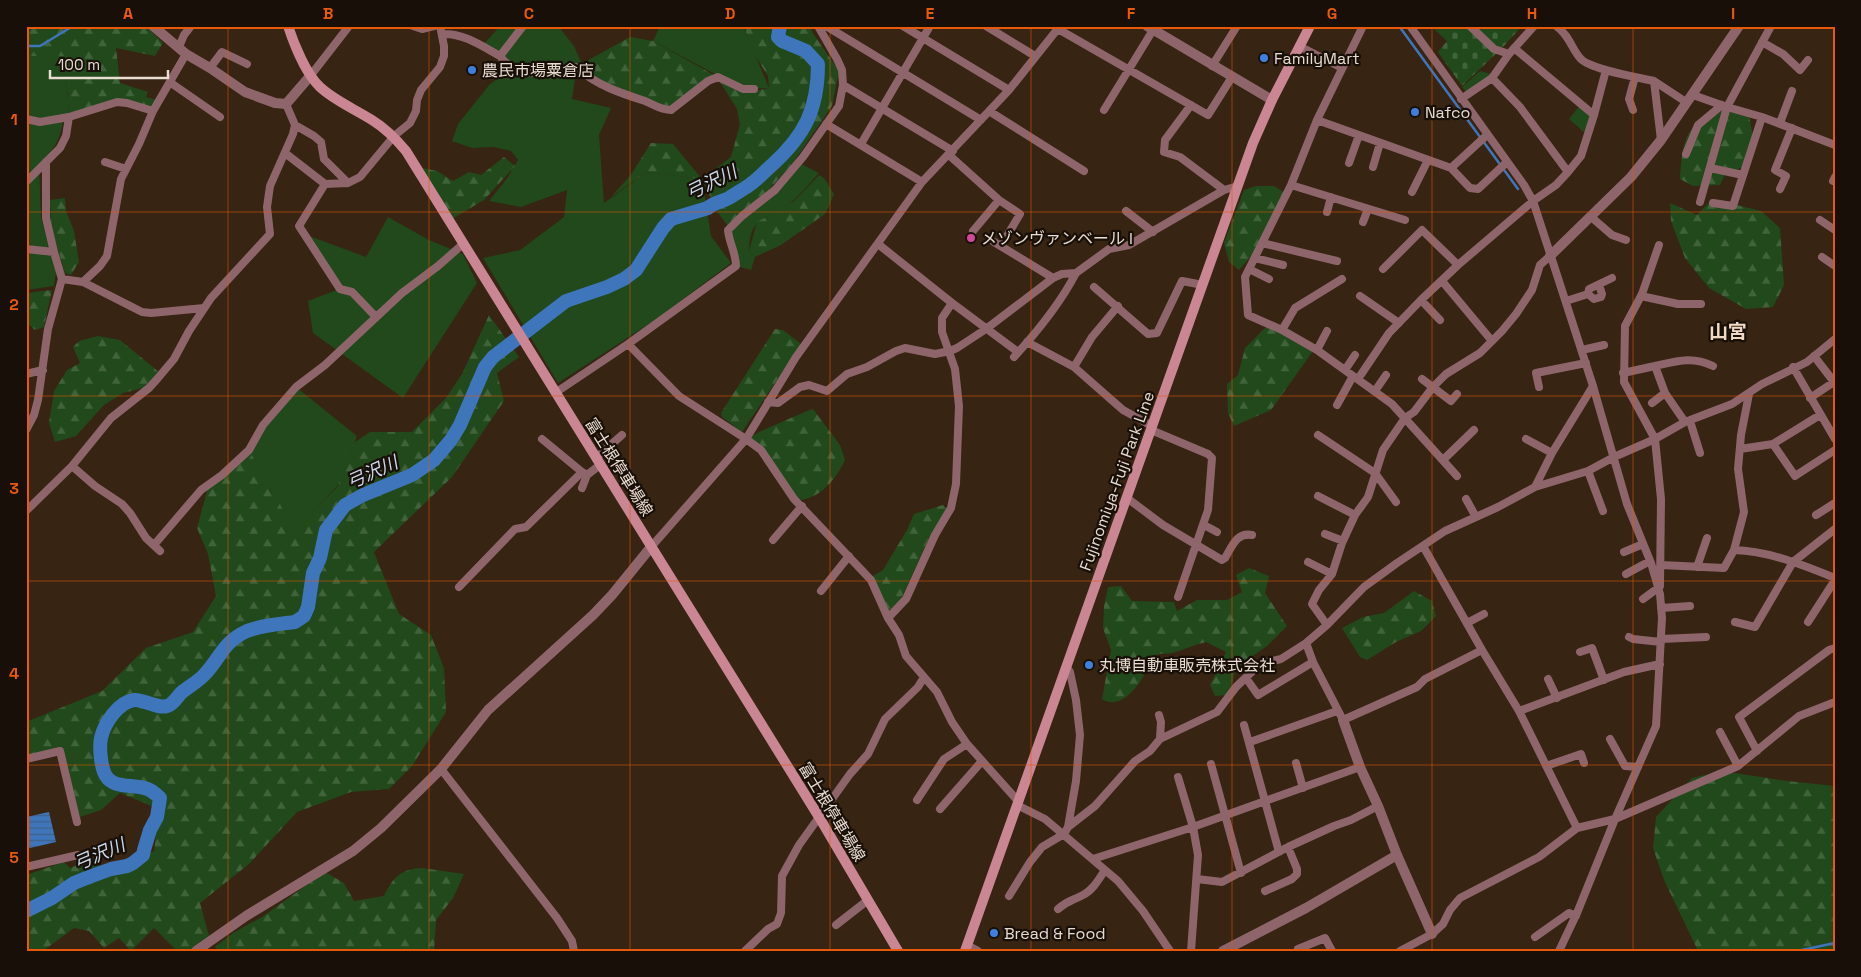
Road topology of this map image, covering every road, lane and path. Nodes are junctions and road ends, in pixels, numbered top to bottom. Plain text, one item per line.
1 (153, 26) edge
2 (191, 26) edge
3 (288, 26) edge
4 (349, 26) edge
5 (413, 26) edge
6 (434, 26) edge
7 (523, 26) edge
8 (818, 26) edge
9 (826, 26) edge
10 (903, 26) edge
11 (930, 26) edge
12 (986, 26) edge
13 (1310, 26) edge
14 (1363, 26) edge
15 (1410, 26) edge
16 (1470, 26) edge
17 (1534, 26) edge
18 (1556, 26) edge
19 (1739, 26) edge
20 (1771, 26) edge
21 (1059, 27) edge
22 (1235, 27) edge
23 (1150, 28) edge
24 (441, 30) edge
25 (923, 38) junction
26 (1762, 42) junction
27 (1300, 46) junction
28 (182, 51) junction
29 (1512, 51) junction
30 (500, 56) junction
31 (1035, 56) junction
32 (1808, 60) dead end
33 (247, 64) dead end
34 (1212, 66) junction
35 (210, 68) junction
36 (1342, 68) junction
37 (1129, 69) junction
38 (1606, 70) junction
39 (904, 72) junction
40 (311, 76) junction
41 (1232, 77) junction
42 (1635, 77) junction
43 (1492, 78) junction
44 (1654, 81) junction
45 (171, 83) junction
46 (843, 85) junction
47 (754, 89) dead end
48 (1009, 90) junction
49 (1792, 91) dead end
50 (1462, 99) junction
51 (1689, 99) junction
52 (1272, 100) junction
53 (286, 104) junction
54 (1191, 105) junction
55 (1724, 106) junction
56 (882, 108) junction
57 (1104, 110) dead end
58 (1633, 110) dead end
59 (153, 111) junction
60 (989, 111) junction
61 (1594, 115) junction
62 (70, 117) junction
63 (220, 117) dead end
64 (1762, 117) junction
65 (26, 119) edge
66 (981, 120) junction
67 (1317, 120) junction
68 (1780, 123) junction
69 (826, 124) junction
70 (295, 125) junction
71 (1792, 128) junction
72 (1359, 135) junction
73 (394, 136) junction
74 (1485, 137) junction
75 (1661, 140) junction
76 (1380, 143) junction
77 (861, 144) junction
78 (1835, 146) edge
79 (284, 153) junction
80 (951, 153) junction
81 (1686, 154) dead end
82 (1428, 160) junction
83 (46, 162) junction
84 (105, 162) dead end
85 (1349, 164) dead end
86 (1503, 165) junction
87 (1372, 166) dead end
88 (1451, 168) junction
89 (1710, 168) junction
90 (126, 169) junction
91 (1084, 171) dead end
92 (1568, 172) junction
93 (1743, 175) junction
94 (26, 182) edge
95 (922, 182) junction
96 (348, 183) junction
97 (325, 184) junction
98 (1291, 185) junction
99 (1238, 186) junction
100 (1780, 189) dead end
101 (1224, 190) junction
102 (1412, 192) dead end
103 (1331, 197) junction
104 (999, 200) junction
105 (1533, 201) junction
106 (1700, 202) dead end
107 (1713, 203) dead end
108 (1368, 209) junction
109 (1126, 211) dead end
110 (1327, 212) dead end
111 (1590, 216) junction
112 (1405, 220) dead end
113 (1820, 220) dead end
114 (1363, 222) dead end
115 (973, 230) dead end
116 (1835, 230) edge
117 (1153, 232) junction
118 (1626, 240) dead end
119 (994, 242) dead end
120 (1262, 243) junction
121 (463, 244) junction
122 (878, 244) junction
123 (1659, 245) dead end
124 (1001, 246) junction
125 (26, 249) edge
126 (54, 252) junction
127 (1550, 256) junction
128 (1822, 257) dead end
129 (1254, 258) junction
130 (1337, 261) dead end
131 (1282, 265) dead end
132 (1458, 265) junction
133 (1835, 266) edge
134 (1249, 269) junction
135 (1384, 269) dead end
136 (1076, 273) junction
137 (1053, 278) junction
138 (1612, 278) dead end
139 (62, 279) junction
140 (1269, 279) dead end
141 (1342, 279) dead end
142 (1442, 281) junction
143 (84, 282) junction
144 (1203, 285) junction
145 (1598, 285) junction
146 (1094, 286) dead end
147 (1588, 294) junction
148 (1360, 296) dead end
149 (1640, 296) junction
150 (1421, 300) junction
151 (1566, 301) junction
152 (952, 303) junction
153 (1701, 304) dead end
154 (1118, 306) junction
155 (204, 308) junction
156 (376, 317) junction
157 (1440, 320) dead end
158 (1399, 323) junction
159 (986, 329) junction
160 (1282, 330) junction
161 (1327, 331) dead end
162 (1835, 339) edge
163 (1492, 341) junction
164 (1027, 342) junction
165 (628, 344) junction
166 (1604, 345) dead end
167 (1316, 350) junction
168 (1582, 350) junction
169 (950, 351) junction
170 (1355, 355) dead end
171 (1814, 356) junction
172 (1586, 363) junction
173 (1655, 366) junction
174 (1713, 366) dead end
175 (1074, 367) junction
176 (1793, 367) junction
177 (43, 370) junction
178 (1345, 370) junction
179 (1623, 373) junction
180 (26, 374) edge
181 (1386, 375) dead end
182 (1356, 378) junction
183 (1422, 379) dead end
184 (1593, 386) junction
185 (1433, 387) junction
186 (1538, 387) dead end
187 (1375, 392) junction
188 (555, 393) junction
189 (1665, 393) junction
190 (1457, 394) dead end
191 (1749, 394) junction
192 (1810, 398) junction
193 (768, 402) junction
194 (1652, 403) dead end
195 (1337, 406) dead end
196 (1820, 415) junction
197 (1405, 418) junction
198 (1688, 421) junction
199 (1152, 428) junction
200 (26, 430) edge
201 (1474, 430) dead end
202 (622, 435) dead end
203 (1318, 435) dead end
204 (542, 439) dead end
205 (746, 439) junction
206 (1526, 439) dead end
207 (1655, 439) junction
208 (1835, 439) edge
209 (1773, 444) junction
210 (1740, 449) junction
211 (1835, 450) edge
212 (1552, 453) junction
213 (1700, 453) dead end
214 (1614, 457) junction
215 (1444, 459) junction
216 (598, 462) junction
217 (72, 466) junction
218 (1588, 471) junction
219 (1375, 473) junction
220 (584, 474) junction
221 (1457, 476) dead end
222 (1535, 487) junction
223 (582, 488) dead end
224 (1318, 496) dead end
225 (1127, 498) junction
226 (1466, 499) dead end
227 (1396, 502) dead end
228 (1835, 503) edge
229 (802, 506) junction
230 (26, 511) edge
231 (1603, 511) dead end
232 (1355, 515) junction
233 (1816, 515) dead end
234 (1476, 516) junction
235 (1204, 524) junction
236 (1835, 529) edge
237 (1217, 532) dead end
238 (1325, 534) dead end
239 (1252, 535) dead end
240 (1707, 538) dead end
241 (774, 540) dead end
242 (1343, 541) junction
243 (1643, 544) junction
244 (154, 545) junction
245 (1196, 546) junction
246 (1423, 546) junction
247 (651, 547) junction
248 (1734, 550) junction
249 (160, 551) dead end
250 (1624, 552) dead end
251 (849, 556) junction
252 (1650, 561) junction
253 (1308, 562) dead end
254 (1793, 562) junction
255 (1661, 565) junction
256 (1697, 567) junction
257 (1835, 569) edge
258 (1332, 574) junction
259 (1626, 574) dead end
260 (1832, 578) edge
261 (459, 587) dead end
262 (821, 591) dead end
263 (1659, 591) junction
264 (1178, 597) dead end
265 (1642, 599) dead end
266 (1690, 606) dead end
267 (1661, 608) junction
268 (1484, 614) dead end
269 (888, 618) junction
270 (1735, 622) dead end
271 (1808, 622) dead end
272 (1467, 623) junction
273 (1327, 625) junction
274 (1629, 637) dead end
275 (1706, 638) dead end
276 (1661, 640) junction
277 (1306, 643) junction
278 (1835, 648) edge
279 (1482, 650) junction
280 (1580, 652) dead end
281 (1313, 662) junction
282 (1660, 664) junction
283 (1067, 668) junction
284 (924, 677) junction
285 (1246, 678) junction
286 (1548, 679) dead end
287 (1604, 680) junction
288 (1557, 698) junction
289 (1835, 702) edge
290 (1337, 710) junction
291 (1519, 711) junction
292 (1159, 715) dead end
293 (1343, 720) junction
294 (1244, 724) dead end
295 (1720, 732) dead end
296 (1160, 739) junction
297 (1610, 739) dead end
298 (1250, 742) junction
299 (967, 744) junction
300 (1757, 751) junction
301 (26, 760) edge
302 (982, 761) junction
303 (1296, 763) dead end
304 (1584, 763) dead end
305 (1211, 764) dead end
306 (1546, 766) junction
307 (1738, 766) junction
308 (1360, 767) junction
309 (1638, 767) junction
310 (441, 769) junction
311 (1178, 777) dead end
312 (1303, 788) junction
313 (917, 800) dead end
314 (1265, 802) junction
315 (1018, 803) junction
316 (1378, 806) junction
317 (940, 809) dead end
318 (1225, 816) junction
319 (819, 818) junction
320 (1615, 819) junction
321 (77, 822) dead end
322 (1193, 827) junction
323 (1577, 828) junction
324 (1066, 830) junction
325 (1288, 847) junction
326 (1279, 852) junction
327 (78, 855) dead end
328 (1397, 855) junction
329 (1093, 859) junction
330 (26, 867) edge
331 (1105, 870) junction
332 (1241, 873) junction
333 (1197, 878) junction
334 (1265, 891) dead end
335 (1010, 896) dead end
336 (868, 900) junction
337 (1058, 909) dead end
338 (1576, 916) junction
339 (836, 925) dead end
340 (1432, 934) junction
341 (1535, 937) dead end
342 (966, 948) edge
343 (1298, 949) dead end
344 (196, 951) edge
345 (574, 951) edge
346 (745, 951) edge
347 (898, 951) edge
348 (978, 951) edge
349 (1170, 951) edge
350 (1191, 951) edge
351 (1223, 951) edge
352 (1332, 951) edge
353 (1400, 951) edge
354 (1559, 951) edge

1 - 28 street
2 - 28 street
3 - 40 main road, 富士根停車場線
4 - 40 street
5 - 6 street
7 - 30 street
8 - 46 street
9 - 39 street
10 - 25 street
11 - 25 street
12 - 31 street
13 - 27 main road, Fujinomiya-Fuji Park Line
14 - 36 street
15 - 50 street
16 - 29 street
17 - 29 street
18 - 38 street
19 - 51 street
20 - 26 street
21 - 31 street
21 - 37 street
22 - 34 street
23 - 34 street
23 - 37 street
24 - 30 street
24 - 73 street
25 - 39 street
25 - 48 street
26 - 32 street
26 - 55 street
27 - 36 street
27 - 52 main road, Fujinomiya-Fuji Park Line
28 - 35 street
28 - 45 street
29 - 43 street
29 - 61 street
30 - 47 street
31 - 48 street
33 - 35 street
34 - 41 street
35 - 53 street
36 - 67 street
37 - 54 street
37 - 57 street
38 - 42 street
38 - 61 street
39 - 56 street
39 - 66 street
40 - 53 street
40 - 73 main road, 富士根停車場線
41 - 52 street
41 - 54 street
42 - 44 street
42 - 58 street
43 - 50 street
43 - 92 street
44 - 51 street
44 - 75 street
45 - 59 street
45 - 63 street
46 - 56 street
46 - 69 street
48 - 60 street
49 - 68 street
50 - 74 street
51 - 55 street
51 - 75 street
52 - 99 main road, Fujinomiya-Fuji Park Line
53 - 70 street
54 - 101 street
55 - 64 street
55 - 81 street
55 - 89 street
56 - 77 street
56 - 80 street
59 - 62 street
59 - 90 street
60 - 66 street
60 - 91 street
61 - 92 street
62 - 65 street
62 - 83 street
64 - 68 street
64 - 93 street
66 - 80 street
67 - 72 street
67 - 98 street
68 - 71 street
69 - 77 street
69 - 165 street
70 - 79 street
70 - 96 street
71 - 78 street
71 - 100 street
72 - 76 street
72 - 85 street
73 - 96 street
73 - 121 main road, 富士根停車場線
74 - 86 street
74 - 88 street
75 - 111 street
76 - 82 street
76 - 87 street
77 - 95 street
79 - 97 street
79 - 155 street
80 - 95 street
80 - 104 street
82 - 88 street
82 - 102 street
83 - 94 street
83 - 126 street
84 - 90 street
86 - 88 street
86 - 105 street
89 - 93 street
89 - 106 street
90 - 143 street
92 - 105 street
93 - 107 street
95 - 122 street
96 - 97 street
97 - 156 street
98 - 103 street
98 - 120 street
99 - 101 street
99 - 144 main road, Fujinomiya-Fuji Park Line
101 - 117 street
103 - 108 street
103 - 110 street
104 - 115 street
104 - 124 street
105 - 127 street
105 - 132 street
108 - 112 street
108 - 114 street
109 - 117 street
111 - 118 street
111 - 127 street
113 - 116 street
117 - 136 street
119 - 124 street
120 - 129 street
120 - 130 street
121 - 156 street
121 - 188 main road, 富士根停車場線
122 - 152 street
122 - 193 street
123 - 149 street
124 - 137 street
125 - 126 street
126 - 139 street
127 - 151 street
127 - 163 street
128 - 133 street
129 - 131 street
129 - 134 street
132 - 135 street
132 - 142 street
134 - 140 street
134 - 160 street
136 - 137 street
136 - 164 street
137 - 159 street
138 - 145 street
139 - 143 street
139 - 177 street
141 - 160 street
142 - 150 street
142 - 163 street
143 - 155 street
144 - 154 street
144 - 199 main road, Fujinomiya-Fuji Park Line
145 - 147 street
145 - 147 street
146 - 154 street
147 - 151 street
148 - 158 street
149 - 153 street
149 - 179 street
150 - 157 street
150 - 158 street
151 - 168 street
152 - 159 street
152 - 169 street
154 - 175 street
155 - 217 street
156 - 244 street
158 - 182 street
159 - 164 street
159 - 169 street
160 - 167 street
161 - 167 street
162 - 171 street
163 - 185 street
164 - 175 street
165 - 188 street
165 - 205 street
166 - 168 street
167 - 178 street
168 - 172 street
169 - 193 street
169 - 269 street
170 - 178 street
171 - 176 street
171 - 192 street
172 - 184 street
172 - 186 street
173 - 174 street
173 - 179 street
173 - 189 street
175 - 199 street
176 - 191 street
176 - 192 street
177 - 180 street
177 - 200 street
178 - 182 street
179 - 207 street
181 - 187 street
182 - 187 street
182 - 195 street
183 - 185 street
184 - 212 street
184 - 214 street
185 - 190 street
185 - 197 street
187 - 197 street
188 - 216 main road, 富士根停車場線
189 - 194 street
189 - 198 street
191 - 198 street
191 - 210 street
192 - 196 street
193 - 205 street
196 - 208 street
196 - 209 street
197 - 215 street
197 - 219 street
198 - 207 street
198 - 213 street
199 - 225 main road, Fujinomiya-Fuji Park Line
199 - 235 street
201 - 215 street
202 - 216 street
203 - 219 street
204 - 220 street
205 - 229 street
205 - 247 street
206 - 212 street
207 - 214 street
207 - 255 street
209 - 210 street
209 - 211 street
210 - 248 street
212 - 222 street
214 - 218 street
214 - 243 street
215 - 221 street
216 - 220 street
216 - 247 main road, 富士根停車場線
217 - 230 street
217 - 244 street
218 - 222 street
218 - 231 street
219 - 227 street
219 - 232 street
220 - 223 street
220 - 261 street
222 - 234 street
224 - 232 street
225 - 245 street
225 - 283 main road, Fujinomiya-Fuji Park Line
226 - 234 street
228 - 233 street
229 - 241 street
229 - 251 street
232 - 242 street
234 - 246 street
235 - 237 street
235 - 245 street
236 - 254 street
238 - 242 street
239 - 245 street
240 - 256 street
242 - 258 street
243 - 250 street
243 - 252 street
244 - 249 street
245 - 264 street
246 - 272 street
246 - 273 street
247 - 310 street
247 - 319 main road, 富士根停車場線
248 - 254 street
248 - 256 street
251 - 262 street
251 - 269 street
252 - 259 street
252 - 263 street
253 - 258 street
254 - 260 street
254 - 270 street
255 - 256 street
255 - 263 street
257 - 260 street
258 - 273 street
260 - 271 street
263 - 265 street
263 - 267 street
266 - 267 street
267 - 276 street
268 - 272 street
269 - 284 street
272 - 279 street
273 - 277 street
274 - 276 street
275 - 276 street
276 - 282 street
277 - 281 street
277 - 285 street
278 - 300 street
279 - 291 street
279 - 293 street
280 - 287 street
281 - 285 street
281 - 290 street
282 - 287 street
282 - 309 street
283 - 315 main road, Fujinomiya-Fuji Park Line
283 - 324 street
284 - 299 street
284 - 319 street
285 - 296 street
286 - 288 street
287 - 288 street
288 - 291 street
289 - 300 street
290 - 293 street
290 - 298 street
291 - 306 street
292 - 296 street
293 - 308 street
294 - 298 street
295 - 307 street
296 - 324 street
297 - 309 street
298 - 314 street
299 - 302 street
299 - 313 street
300 - 307 street
301 - 321 street
302 - 315 street
302 - 317 street
303 - 312 street
304 - 306 street
305 - 318 street
306 - 323 street
307 - 320 street
308 - 312 street
308 - 316 street
309 - 320 street
310 - 344 street
310 - 345 street
311 - 322 street
312 - 314 street
314 - 318 street
314 - 326 street
315 - 324 street
315 - 342 main road, Fujinomiya-Fuji Park Line
316 - 325 street
316 - 328 street
318 - 322 street
318 - 332 street
319 - 336 main road, 富士根停車場線
319 - 346 street
320 - 323 street
320 - 338 street
322 - 329 street
322 - 333 street
323 - 340 street
324 - 329 street
324 - 335 street
325 - 326 street
325 - 334 street
326 - 332 street
327 - 330 street
328 - 340 street
328 - 351 street
329 - 331 street
331 - 337 street
331 - 349 street
332 - 333 street
333 - 350 street
336 - 339 street
336 - 347 main road, 富士根停車場線
338 - 341 street
338 - 354 street
340 - 353 street
342 - 348 street
343 - 352 street

